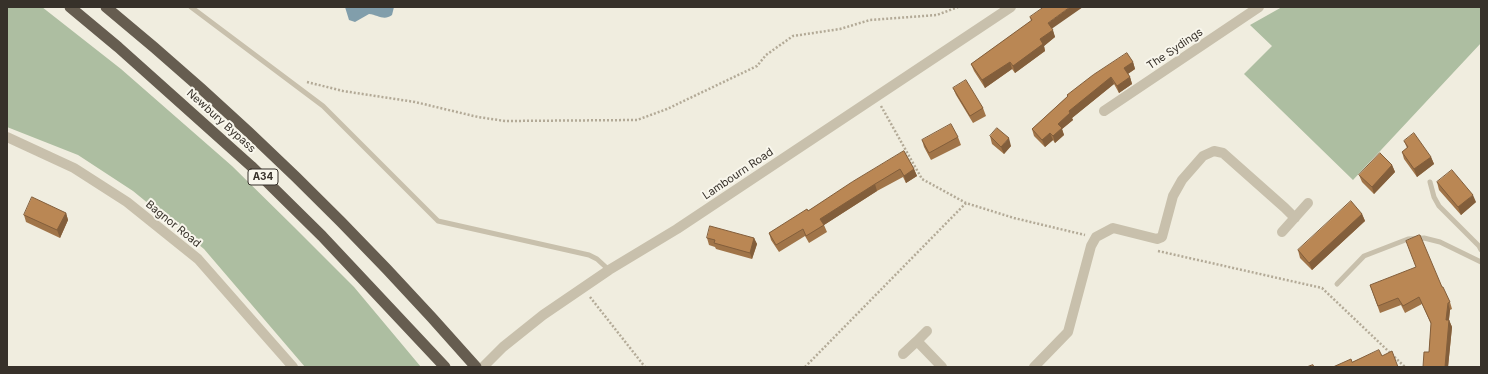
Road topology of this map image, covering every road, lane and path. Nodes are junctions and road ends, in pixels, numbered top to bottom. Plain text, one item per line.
1 (70, 7) edge
2 (106, 7) edge
3 (191, 7) edge
4 (958, 7) edge
5 (1011, 7) edge
6 (1259, 7) edge
7 (301, 79) dead end
8 (1104, 111) dead end
9 (7, 137) edge
10 (1430, 182) dead end
11 (966, 203) dead end
12 (1308, 203) dead end
13 (1294, 218) junction
14 (1282, 232) dead end
15 (1481, 250) edge
16 (1481, 262) edge
17 (609, 270) junction
18 (1337, 284) dead end
19 (582, 288) junction
20 (927, 331) dead end
21 (917, 341) junction
22 (903, 354) dead end
23 (443, 365) edge
24 (1038, 365) edge
25 (293, 367) edge
26 (476, 367) edge
27 (483, 367) edge
28 (645, 367) edge
29 (805, 367) edge
30 (942, 367) edge

1 - 23 highway, Newbury Bypass / A34
2 - 26 highway, Newbury Bypass / A34
3 - 17 lane
4 - 7 path
5 - 17 street, Lambourn Road
6 - 8 street, The Sydings
9 - 25 street, Bagnor Road
10 - 15 lane
11 - 29 path
12 - 13 street
13 - 14 street
13 - 24 street
16 - 18 lane
17 - 19 street, Lambourn Road
19 - 27 street, Lambourn Road
19 - 28 path
20 - 21 street
21 - 22 street
21 - 30 street

